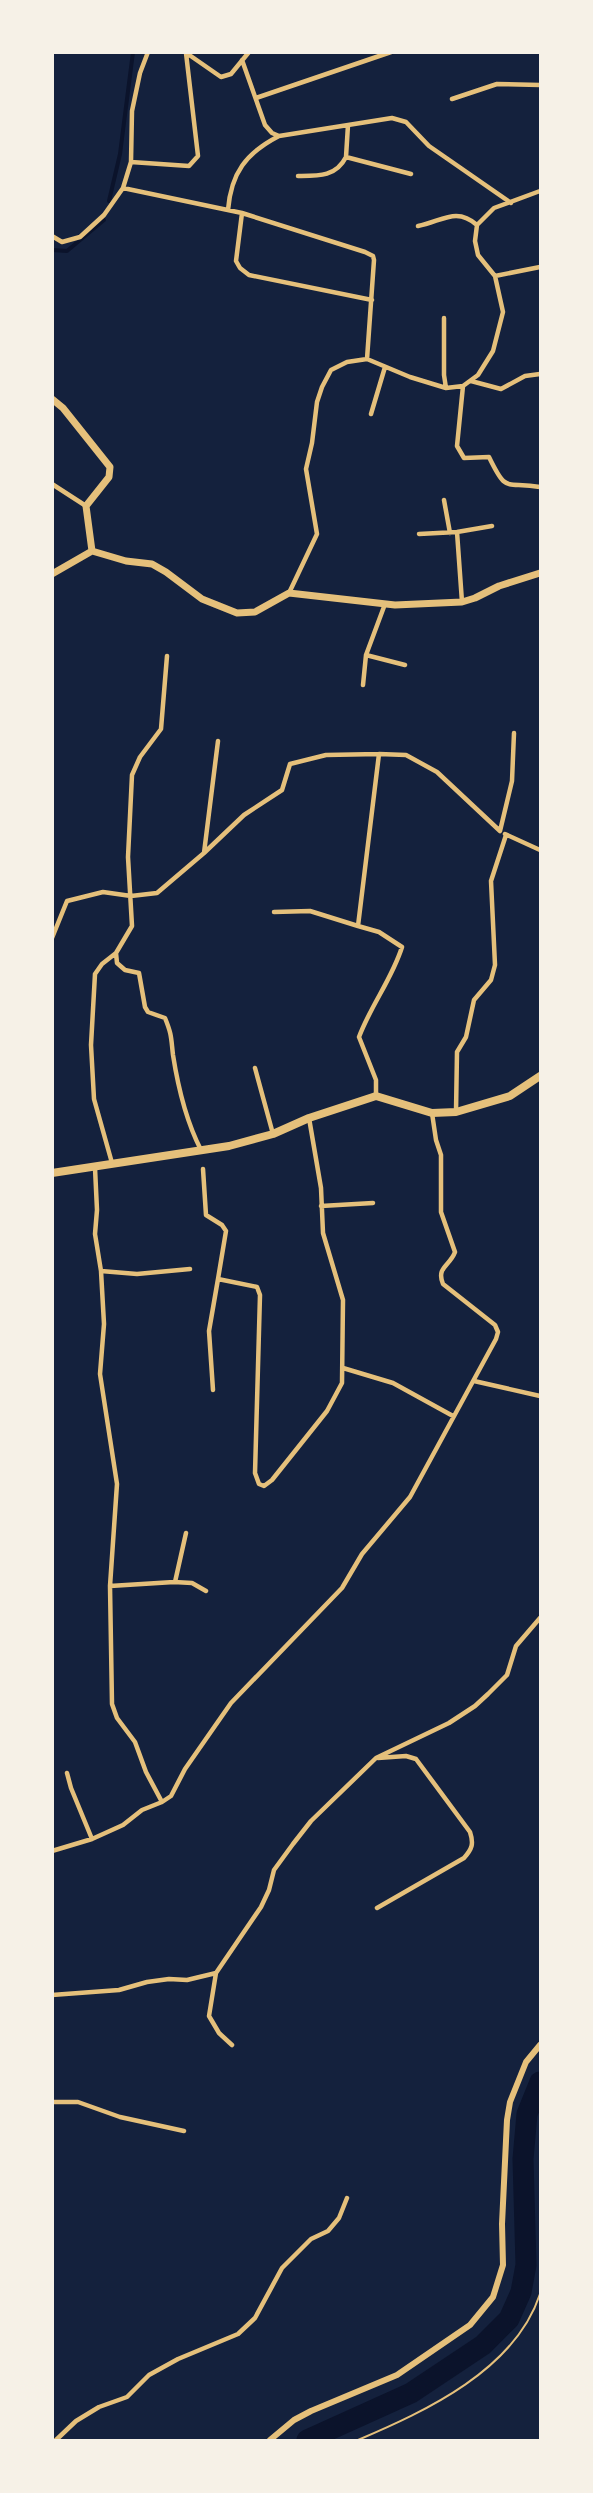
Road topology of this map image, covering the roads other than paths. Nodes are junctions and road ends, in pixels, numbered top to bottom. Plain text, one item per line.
1 (148, 52) edge
2 (249, 52) edge
3 (391, 52) edge
4 (186, 53) edge
5 (242, 60) junction
6 (540, 85) edge
7 (256, 98) junction
8 (452, 99) dead end
9 (348, 125) junction
10 (279, 136) junction
11 (346, 157) junction
12 (131, 162) junction
13 (411, 174) dead end
14 (298, 176) dead end
15 (123, 188) junction
16 (540, 191) edge
17 (511, 203) junction
18 (228, 210) junction
19 (242, 213) junction
20 (477, 225) junction
21 (418, 226) dead end
22 (52, 236) edge
23 (540, 267) edge
24 (495, 276) junction
25 (372, 300) junction
26 (444, 318) dead end
27 (368, 359) junction
28 (385, 367) junction
29 (540, 374) edge
30 (471, 381) junction
31 (463, 386) junction
32 (446, 388) junction
33 (52, 399) edge
34 (371, 414) dead end
35 (52, 484) edge
36 (540, 487) edge
37 (444, 500) dead end
38 (86, 506) junction
39 (492, 526) dead end
40 (457, 532) junction
41 (450, 533) junction
42 (419, 534) dead end
43 (92, 551) junction
44 (540, 572) edge
45 (52, 574) edge
46 (289, 593) junction
47 (462, 602) junction
48 (385, 604) junction
49 (366, 655) junction
50 (166, 656) dead end
51 (405, 665) dead end
52 (363, 685) dead end
53 (514, 733) dead end
54 (218, 741) dead end
55 (379, 754) junction
56 (500, 831) junction
57 (506, 835) junction
58 (540, 850) edge
59 (204, 853) junction
60 (131, 896) junction
61 (274, 912) dead end
62 (358, 926) junction
63 (52, 938) edge
64 (116, 953) junction
65 (255, 1068) dead end
66 (540, 1076) edge
67 (376, 1096) junction
68 (456, 1112) junction
69 (432, 1113) junction
70 (309, 1118) junction
71 (273, 1134) junction
72 (201, 1150) junction
73 (112, 1163) junction
74 (95, 1168) junction
75 (203, 1168) dead end
76 (52, 1173) edge
77 (373, 1203) dead end
78 (321, 1206) junction
79 (190, 1269) dead end
80 (101, 1271) junction
81 (218, 1279) junction
82 (343, 1368) junction
83 (474, 1381) junction
84 (213, 1390) dead end
85 (540, 1396) edge
86 (453, 1416) junction
87 (186, 1533) dead end
88 (175, 1582) junction
89 (110, 1586) junction
90 (206, 1591) dead end
91 (540, 1618) edge
92 (376, 1758) junction
93 (67, 1773) dead end
94 (162, 1802) junction
95 (92, 1839) junction
96 (52, 1851) edge
97 (377, 1908) dead end
98 (216, 1973) junction
99 (52, 1995) edge
100 (232, 2045) dead end
101 (540, 2045) edge
102 (52, 2102) edge
103 (184, 2131) dead end
104 (347, 2198) dead end
105 (56, 2440) edge
106 (270, 2440) edge

1 - 12 street
2 - 5 street
3 - 7 street
4 - 5 street
4 - 12 street
5 - 7 street
6 - 8 street
7 - 10 street
9 - 10 street
9 - 11 street
9 - 17 street
10 - 18 street
11 - 13 street
11 - 14 street
12 - 15 street
15 - 18 street
15 - 22 street
16 - 17 street
17 - 20 street
18 - 19 street
19 - 25 street
19 - 25 street
20 - 21 street
20 - 24 street
23 - 24 street
24 - 30 street
25 - 27 street
26 - 32 street
27 - 28 street
27 - 46 street
28 - 32 street
28 - 34 street
29 - 30 street
30 - 31 street
31 - 32 street
31 - 36 street
33 - 38 main road
35 - 38 street
37 - 41 street
38 - 43 main road
39 - 40 street
40 - 41 street
40 - 47 street
41 - 42 street
43 - 45 main road
43 - 46 main road
44 - 47 main road
46 - 48 main road
47 - 48 main road
48 - 49 street
49 - 51 street
49 - 52 street
50 - 60 street
53 - 56 street
54 - 59 street
55 - 56 street
55 - 59 street
55 - 62 street
56 - 57 street
57 - 58 street
57 - 68 street
59 - 60 street
60 - 63 street
60 - 64 street
61 - 62 street
62 - 67 street
64 - 72 street
64 - 73 street
65 - 71 street
66 - 68 main road
67 - 69 main road
67 - 70 main road
68 - 69 main road
69 - 83 street
70 - 71 main road
70 - 78 street
71 - 72 main road
72 - 73 main road
73 - 74 main road
74 - 76 main road
74 - 80 street
75 - 81 street
77 - 78 street
78 - 82 street
79 - 80 street
80 - 89 street
81 - 82 street
81 - 84 street
82 - 86 street
83 - 85 street
83 - 86 street
86 - 94 street
87 - 88 street
88 - 89 street
88 - 90 street
89 - 94 street
91 - 92 street
92 - 97 street
92 - 98 street
93 - 95 street
94 - 95 street
95 - 96 street
98 - 99 street
98 - 100 street
101 - 106 street
102 - 103 street
104 - 105 street

